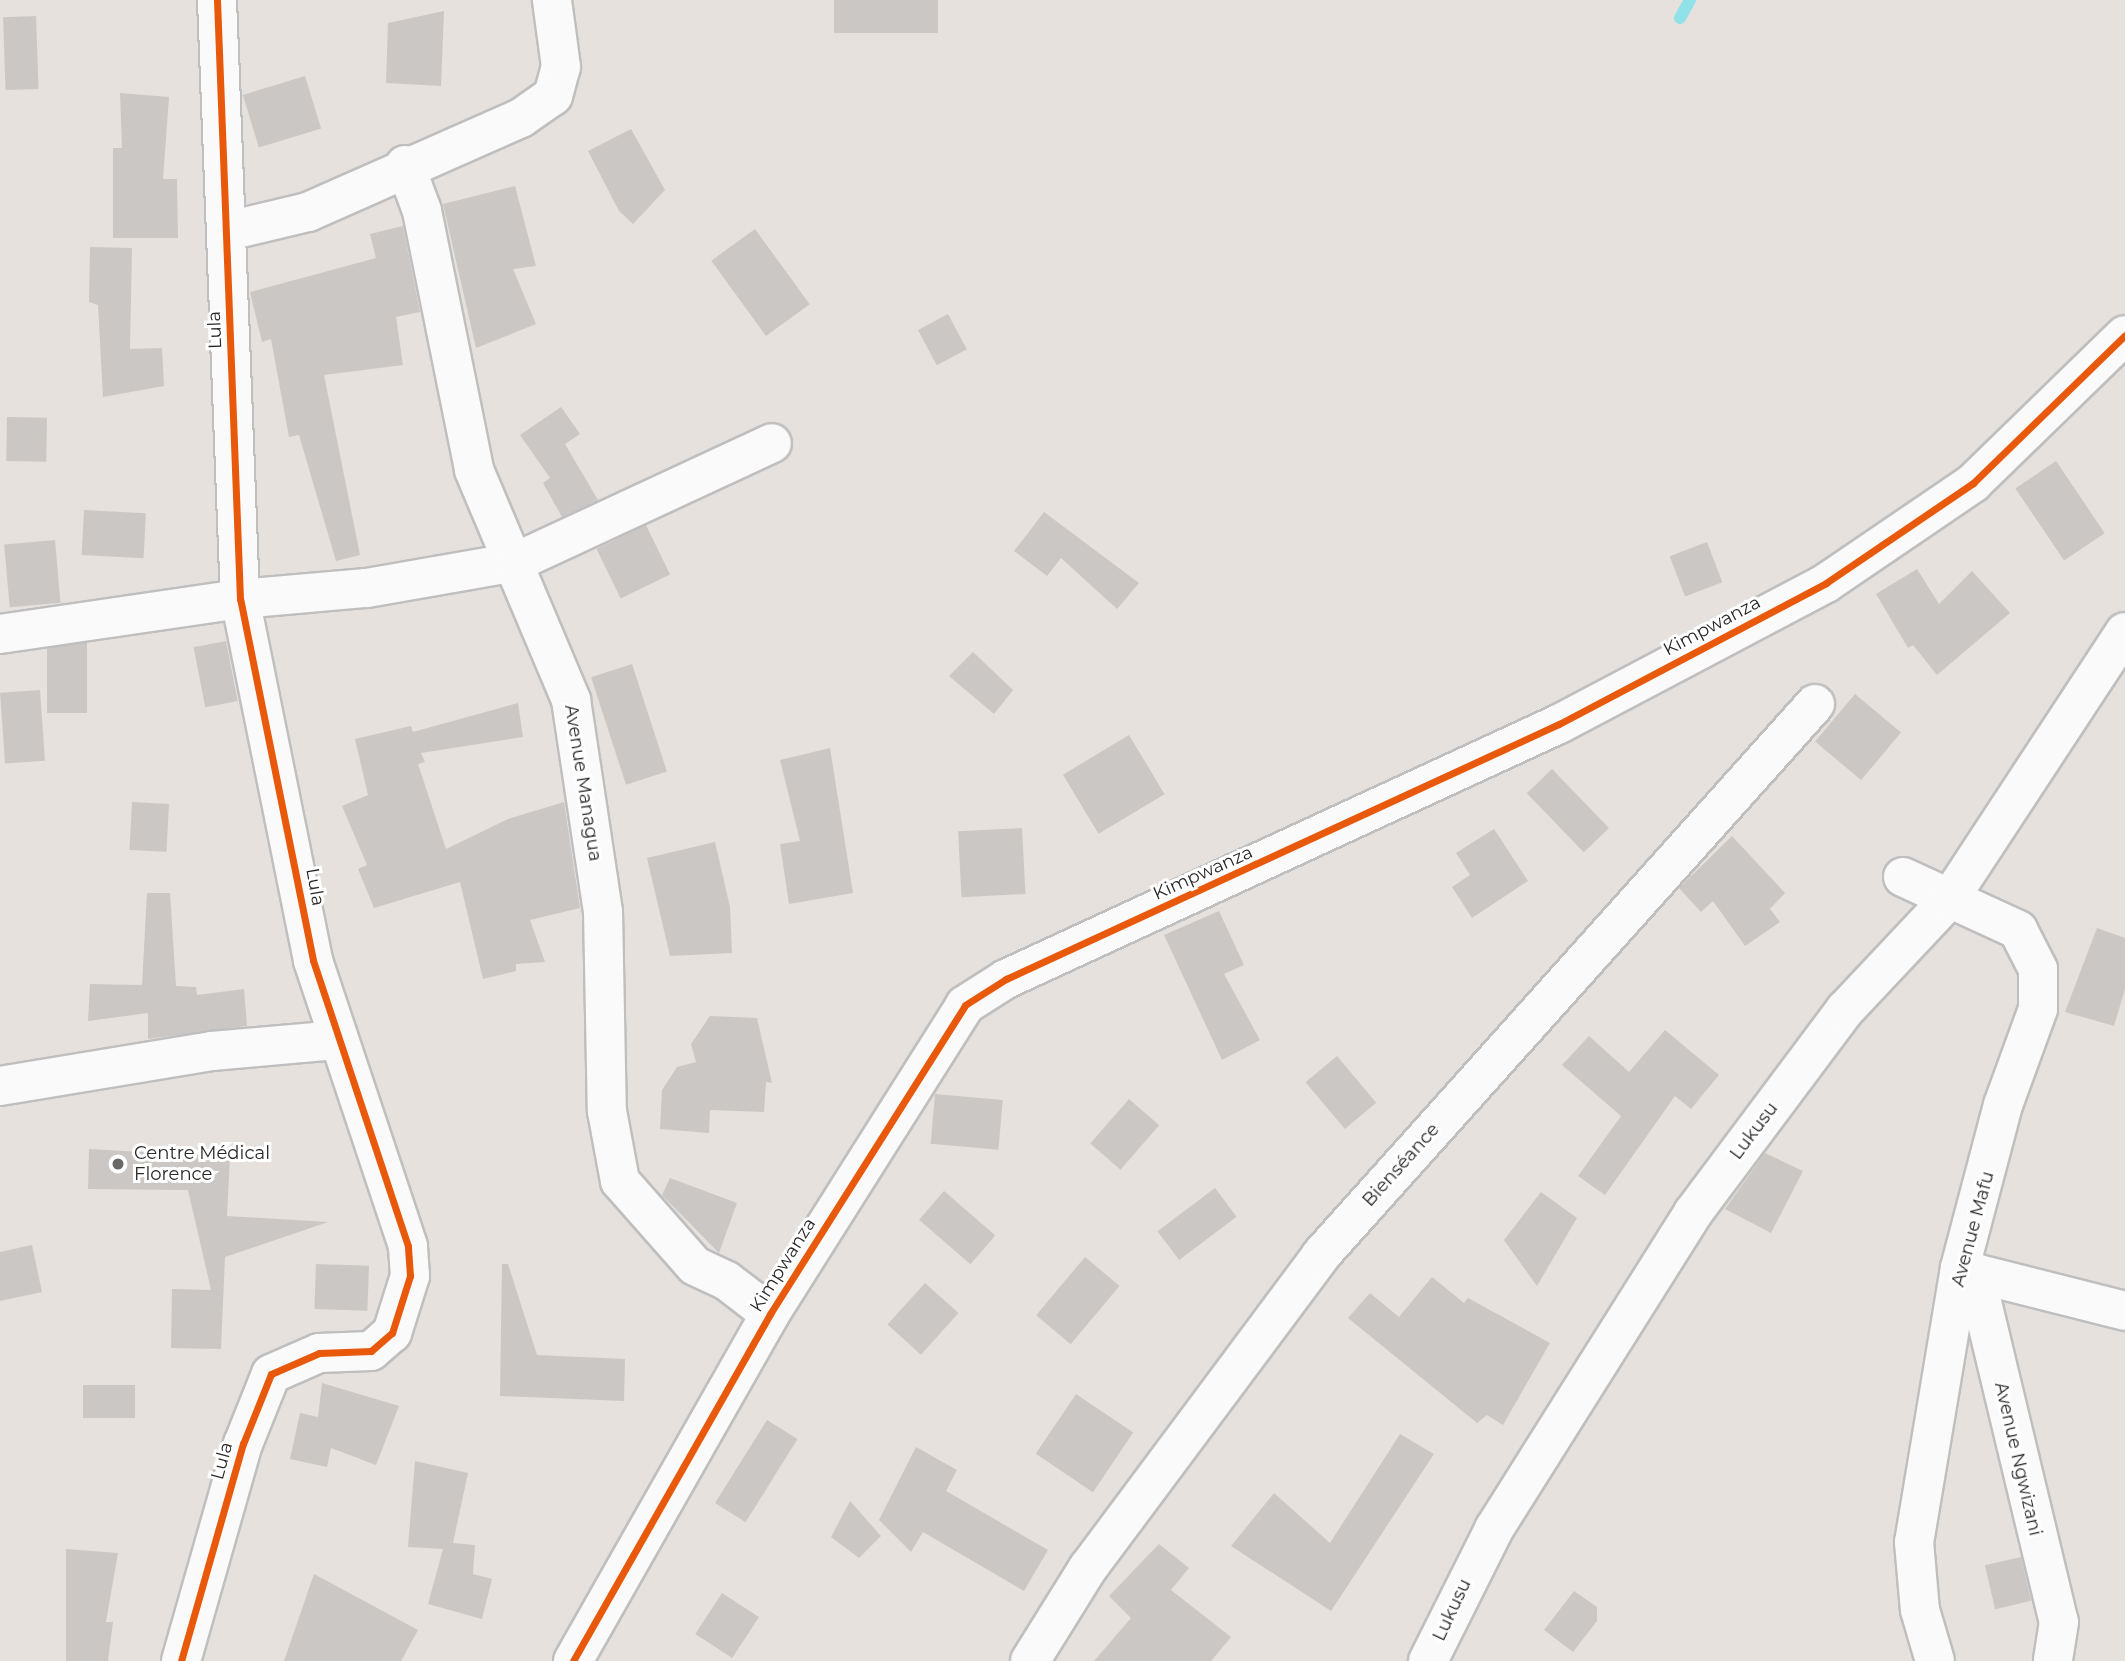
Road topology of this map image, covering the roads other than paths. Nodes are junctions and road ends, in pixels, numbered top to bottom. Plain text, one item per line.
1 (216, 0) edge
2 (552, 0) edge
3 (405, 165) junction
4 (228, 231) junction
5 (2125, 335) edge
6 (772, 443) dead end
7 (516, 562) junction
8 (240, 599) junction
9 (2125, 632) edge
10 (0, 634) edge
11 (1815, 704) dead end
12 (1903, 877) dead end
13 (1950, 898) junction
14 (340, 1040) junction
15 (0, 1086) edge
16 (1967, 1270) junction
17 (2125, 1311) edge
18 (770, 1314) junction
19 (181, 1661) edge
20 (573, 1661) edge
21 (1030, 1661) edge
22 (1429, 1661) edge
23 (1935, 1661) edge
24 (2053, 1661) edge

1 - 4 street, Lula
2 - 3 street
3 - 4 street
3 - 7 street, Avenue Managua
4 - 8 street, Lula
5 - 18 street, Kimpwanza
6 - 7 street
7 - 8 street
7 - 18 street, Avenue Managua
8 - 10 street
8 - 14 street, Lula
9 - 13 street, Lukusu
11 - 21 street, Bienséance
12 - 13 street, Avenue Mafu
13 - 16 street, Avenue Mafu
13 - 22 street, Lukusu
14 - 15 street
14 - 19 street, Lula
16 - 17 street
16 - 23 street, Avenue Mafu
16 - 24 street, Avenue Ngwizani
18 - 20 street, Kimpwanza

